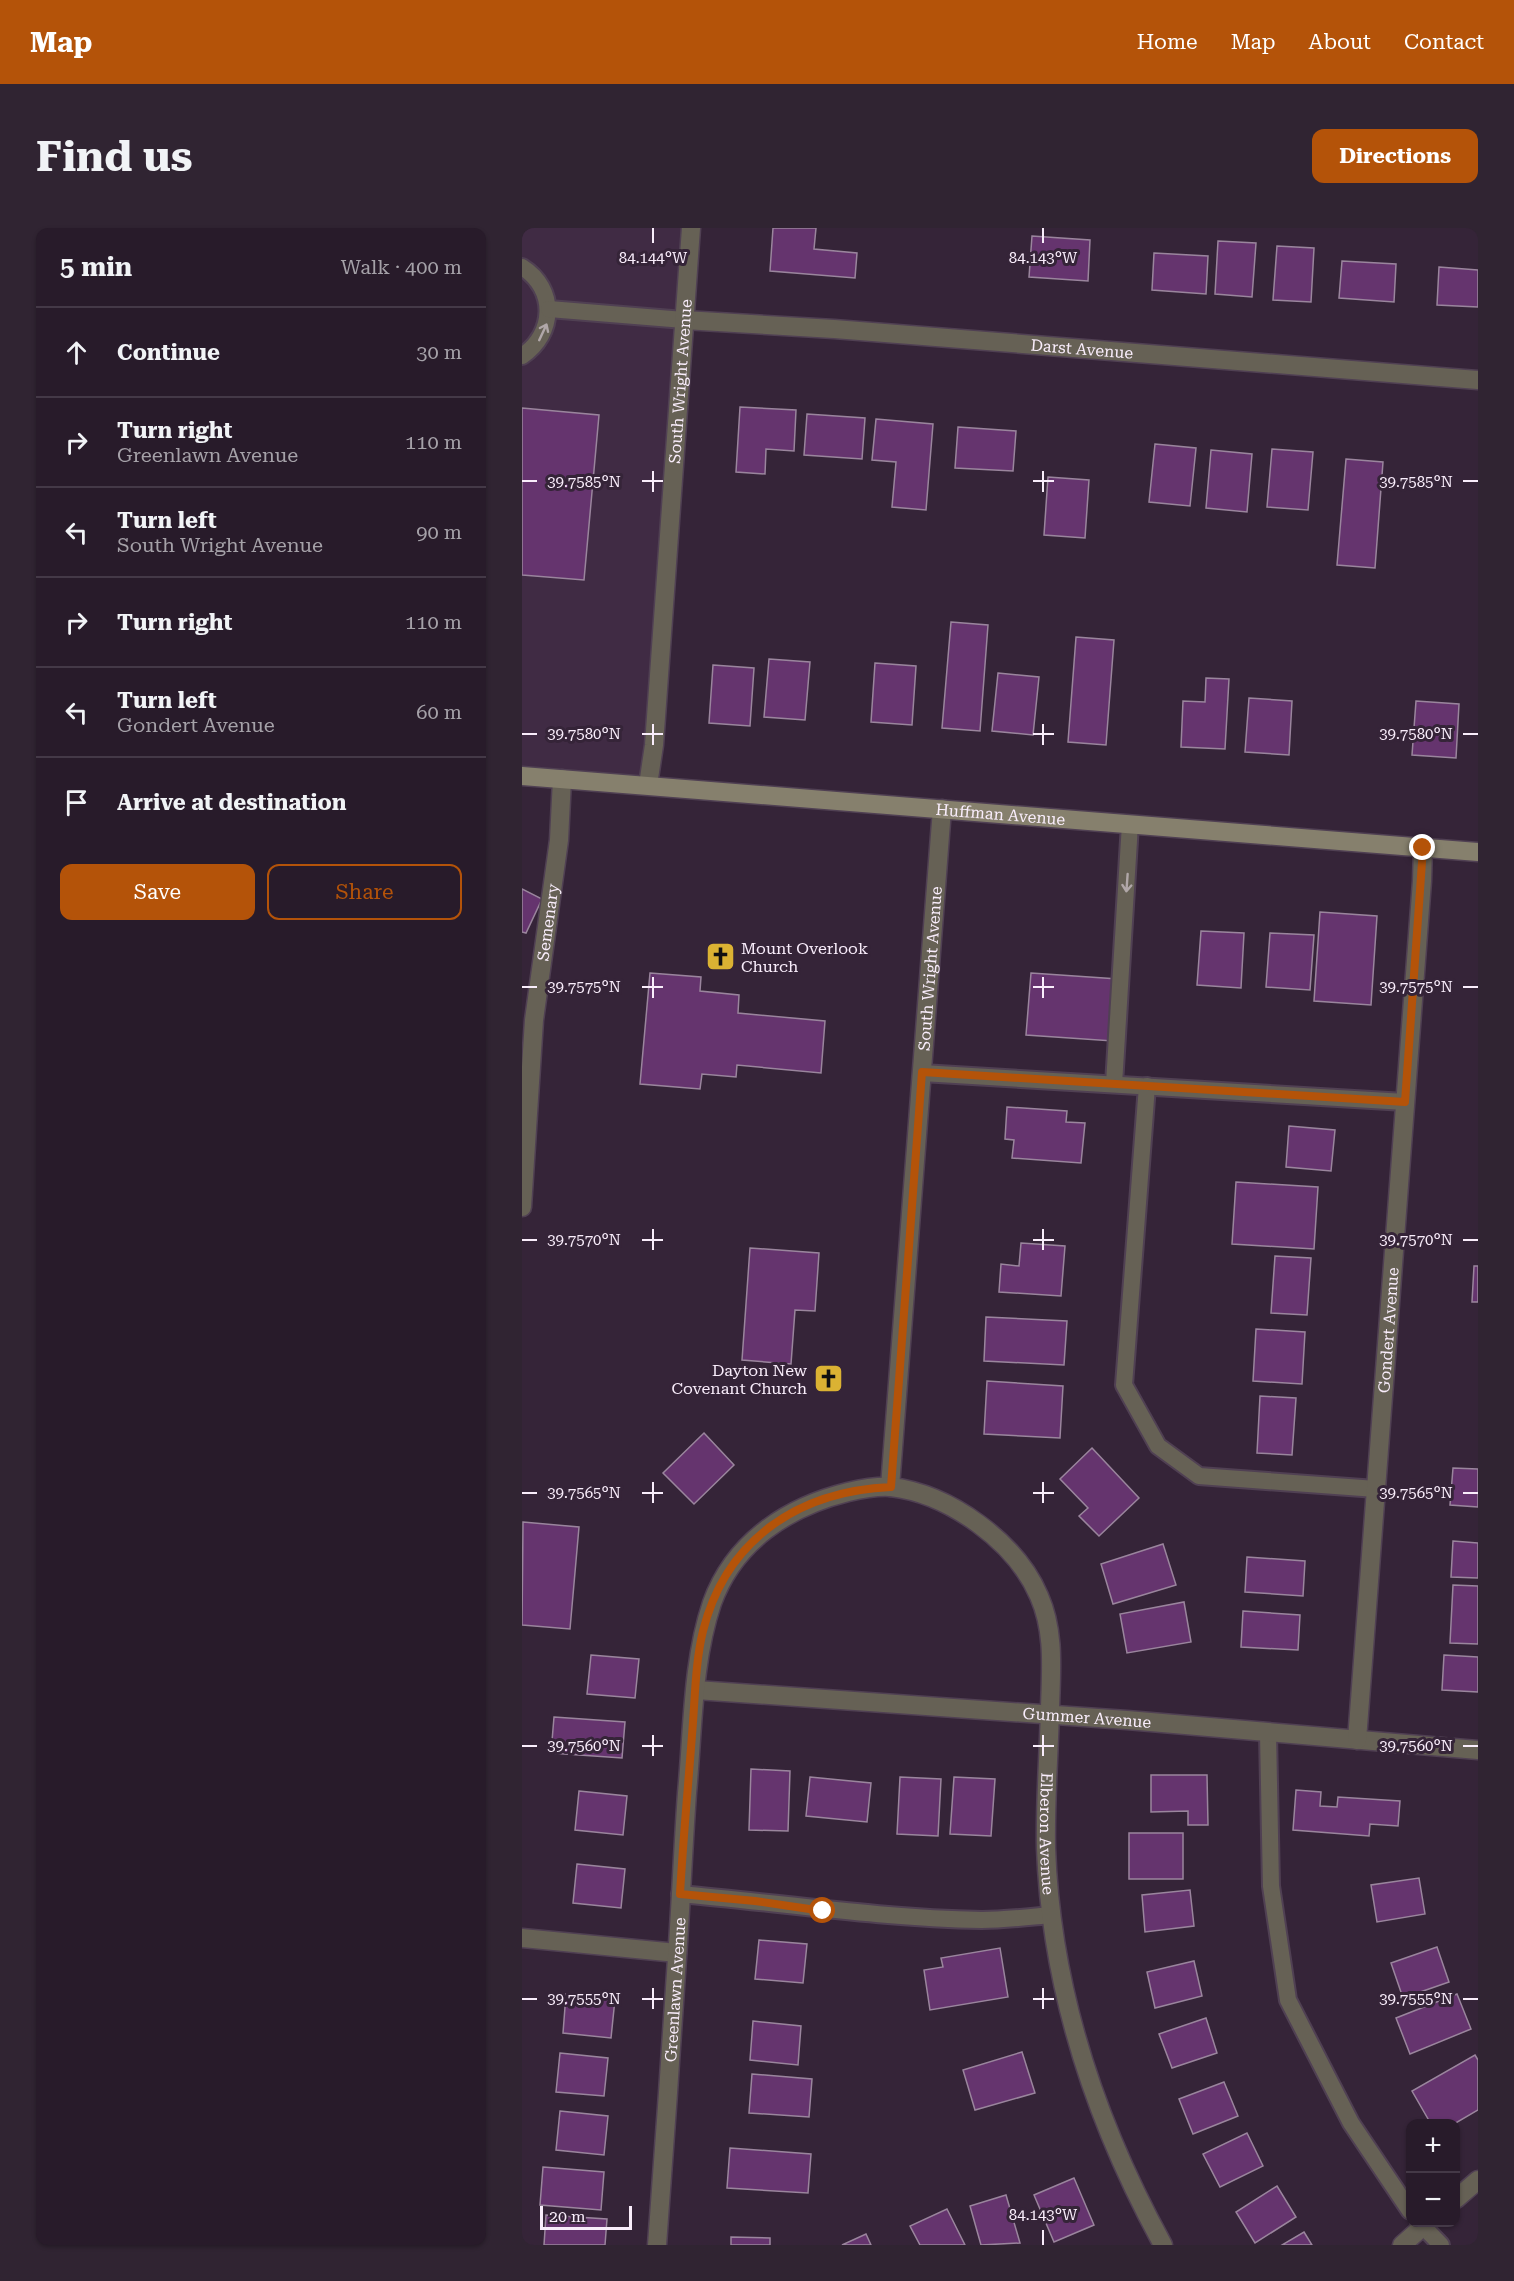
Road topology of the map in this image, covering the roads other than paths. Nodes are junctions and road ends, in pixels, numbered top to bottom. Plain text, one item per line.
1 (691, 228) edge
2 (522, 267) edge
3 (549, 309) junction
4 (684, 320) junction
5 (522, 356) edge
6 (1478, 380) edge
7 (522, 776) edge
8 (562, 779) junction
9 (648, 785) junction
10 (942, 809) junction
11 (1130, 824) junction
12 (1423, 848) junction
13 (1478, 852) edge
14 (922, 1072) junction
15 (1114, 1084) junction
16 (1147, 1086) junction
17 (1405, 1102) junction
18 (522, 1207) edge
19 (891, 1487) junction
20 (1376, 1489) junction
21 (696, 1690) junction
22 (1050, 1715) junction
23 (1268, 1733) junction
24 (1357, 1740) junction
25 (1478, 1750) edge
26 (680, 1894) junction
27 (1051, 1915) junction
28 (522, 1938) edge
29 (677, 1953) junction
30 (1478, 2180) edge
31 (1460, 2195) edge
32 (1406, 2205) edge
33 (1420, 2227) edge
34 (1426, 2227) edge
35 (657, 2245) edge
36 (1163, 2245) edge
37 (1402, 2245) edge
38 (1441, 2245) edge

1 - 4 street, South Wright Avenue
2 - 3 lane
3 - 4 lane
5 -> 3 lane
4 - 6 street, Darst Avenue
4 - 9 street, South Wright Avenue
7 - 8 street, Huffman Avenue
8 - 9 street, Huffman Avenue
8 - 18 street, Semenary
9 - 10 street, Huffman Avenue
10 - 11 street, Huffman Avenue
10 - 14 street, South Wright Avenue
11 - 12 street, Huffman Avenue
11 -> 15 lane
12 - 13 street, Huffman Avenue
12 - 17 street, Gondert Avenue
14 - 15 lane
14 - 19 street, South Wright Avenue
15 - 16 lane
16 - 17 lane
16 - 20 lane
17 - 20 street, Gondert Avenue
19 - 21 street, Greenlawn Avenue
19 - 22 street, Elberon Avenue
20 - 24 street, Gondert Avenue
21 - 22 street, Gummer Avenue
21 - 26 street, Greenlawn Avenue
22 - 23 street, Gummer Avenue
22 - 27 street, Elberon Avenue
23 - 24 street, Gummer Avenue
23 - 32 lane
24 - 25 street, Gummer Avenue
26 - 27 lane
26 - 29 street, Greenlawn Avenue
27 - 36 street, Elberon Avenue
28 - 29 street
29 - 35 street, Greenlawn Avenue
30 - 31 street
33 - 37 street
34 - 38 lane

